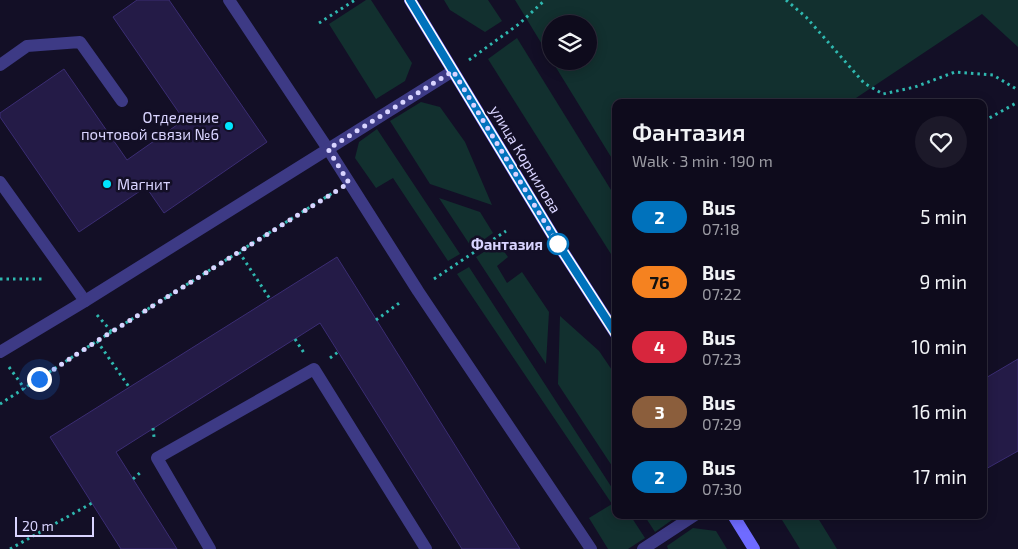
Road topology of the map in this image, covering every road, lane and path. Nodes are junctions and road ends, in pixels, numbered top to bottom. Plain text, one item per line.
1 (229, 0) edge
2 (355, 0) edge
3 (410, 0) edge
4 (545, 0) edge
5 (786, 0) edge
6 (319, 23) dead end
7 (0, 65) edge
8 (453, 71) junction
9 (1018, 90) edge
10 (122, 101) dead end
11 (1018, 102) edge
12 (987, 119) edge
13 (328, 149) junction
14 (0, 182) edge
15 (349, 183) junction
16 (506, 231) dead end
17 (239, 252) junction
18 (68, 278) junction
19 (0, 279) edge
20 (418, 290) junction
21 (270, 299) dead end
22 (85, 301) junction
23 (376, 320) dead end
24 (612, 328) edge
25 (97, 341) junction
26 (2, 356) edge
27 (129, 387) dead end
28 (25, 389) junction
29 (0, 404) edge
30 (92, 503) dead end
31 (689, 519) edge
32 (735, 519) edge
33 (10, 549) edge
34 (210, 549) edge
35 (426, 549) edge
36 (591, 549) edge
37 (643, 549) edge
38 (754, 549) edge

1 - 13 lane
2 - 6 path
3 - 8 main road, улица Корнилова
4 - 8 path
5 - 9 path
7 - 10 lane
8 - 13 lane
8 - 24 main road, улица Корнилова
11 - 12 path
13 - 15 lane
13 - 22 lane
14 - 18 lane
15 - 17 path
15 - 20 lane
16 - 20 path
17 - 21 path
17 - 25 path
18 - 19 path
18 - 22 lane
20 - 23 path
20 - 36 lane
22 - 26 lane
25 - 27 path
25 - 28 path
26 - 28 path
28 - 29 path
30 - 33 path
31 - 37 lane
32 - 38 main road
34 - 35 lane

